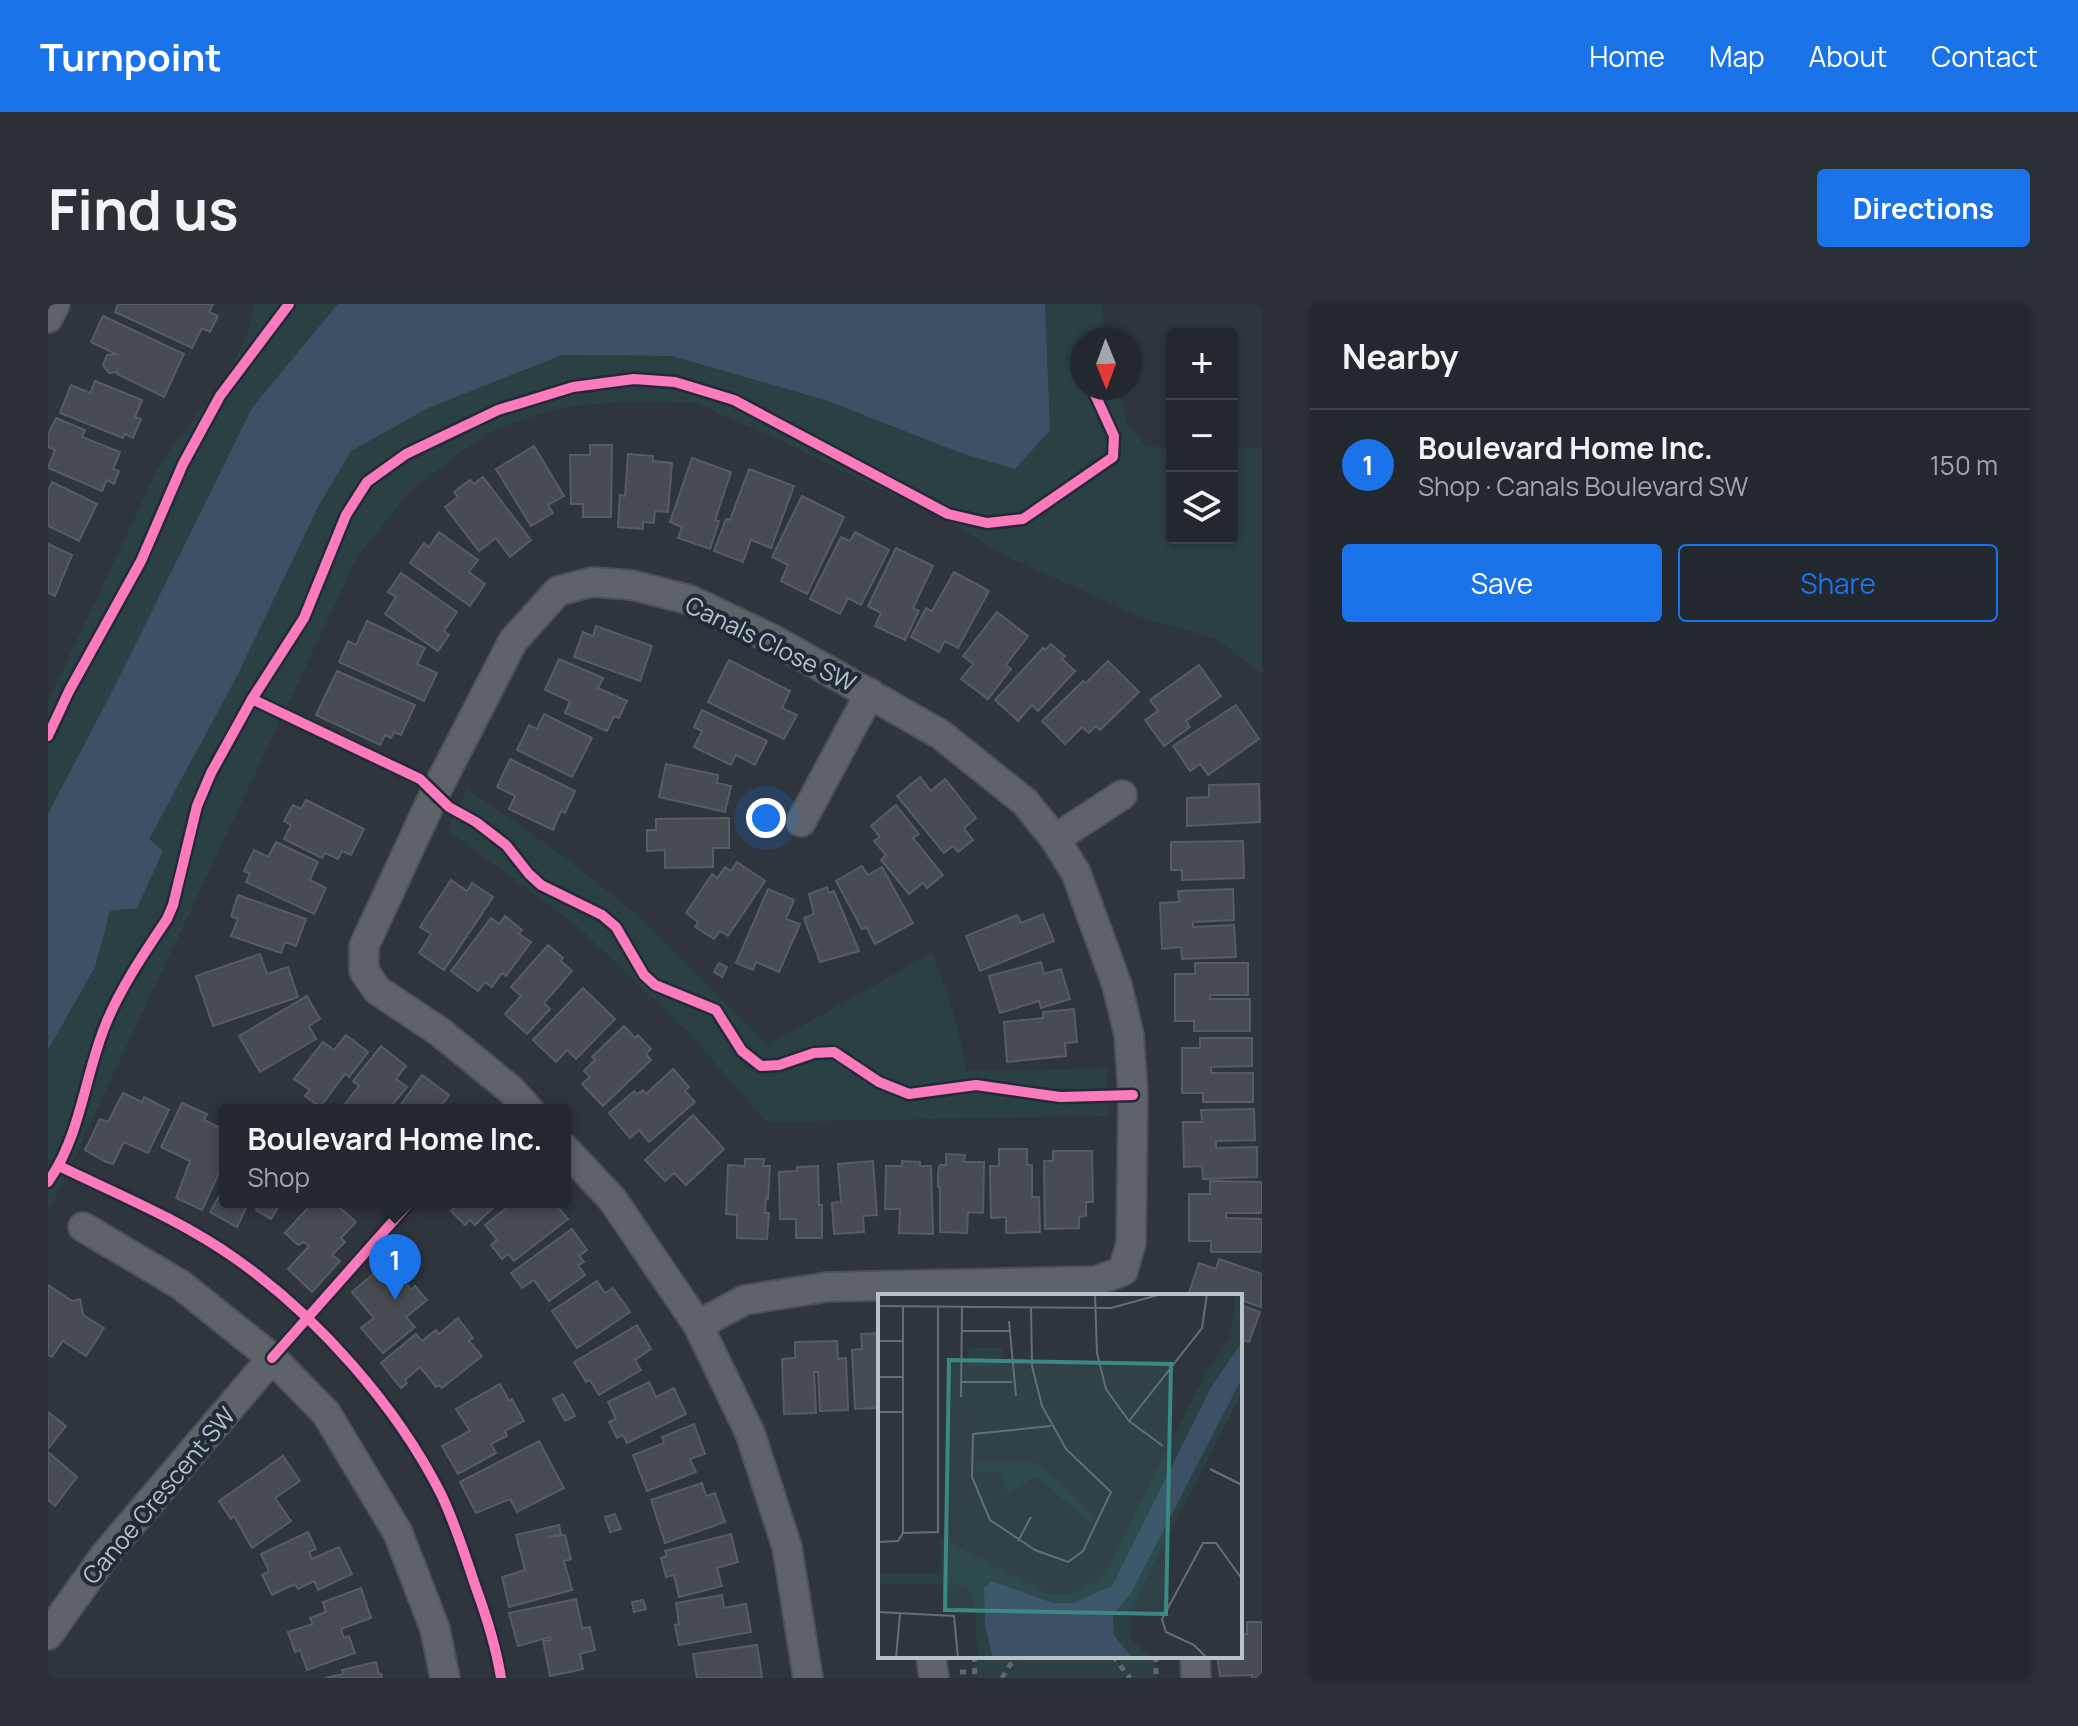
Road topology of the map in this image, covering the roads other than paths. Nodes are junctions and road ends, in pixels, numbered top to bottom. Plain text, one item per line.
1 (55, 304) edge
2 (48, 318) edge
3 (870, 693) junction
4 (1122, 795) dead end
5 (801, 822) dead end
6 (1055, 839) junction
7 (524, 1104) edge
8 (571, 1155) edge
9 (83, 1227) dead end
10 (698, 1325) junction
11 (272, 1358) junction
12 (48, 1635) edge
13 (931, 1658) edge
14 (1195, 1658) edge
15 (445, 1678) edge
16 (808, 1678) edge
17 (934, 1678) edge
18 (1196, 1678) edge

1 - 2 street
3 - 5 street
3 - 6 street, Canals Close SW
3 - 7 street, Canals Close SW
4 - 6 street
6 - 10 street, Canals Close SW
8 - 10 street
9 - 11 street
10 - 16 street
11 - 12 street, Canoe Crescent SW
11 - 15 street
13 - 17 street
14 - 18 street

